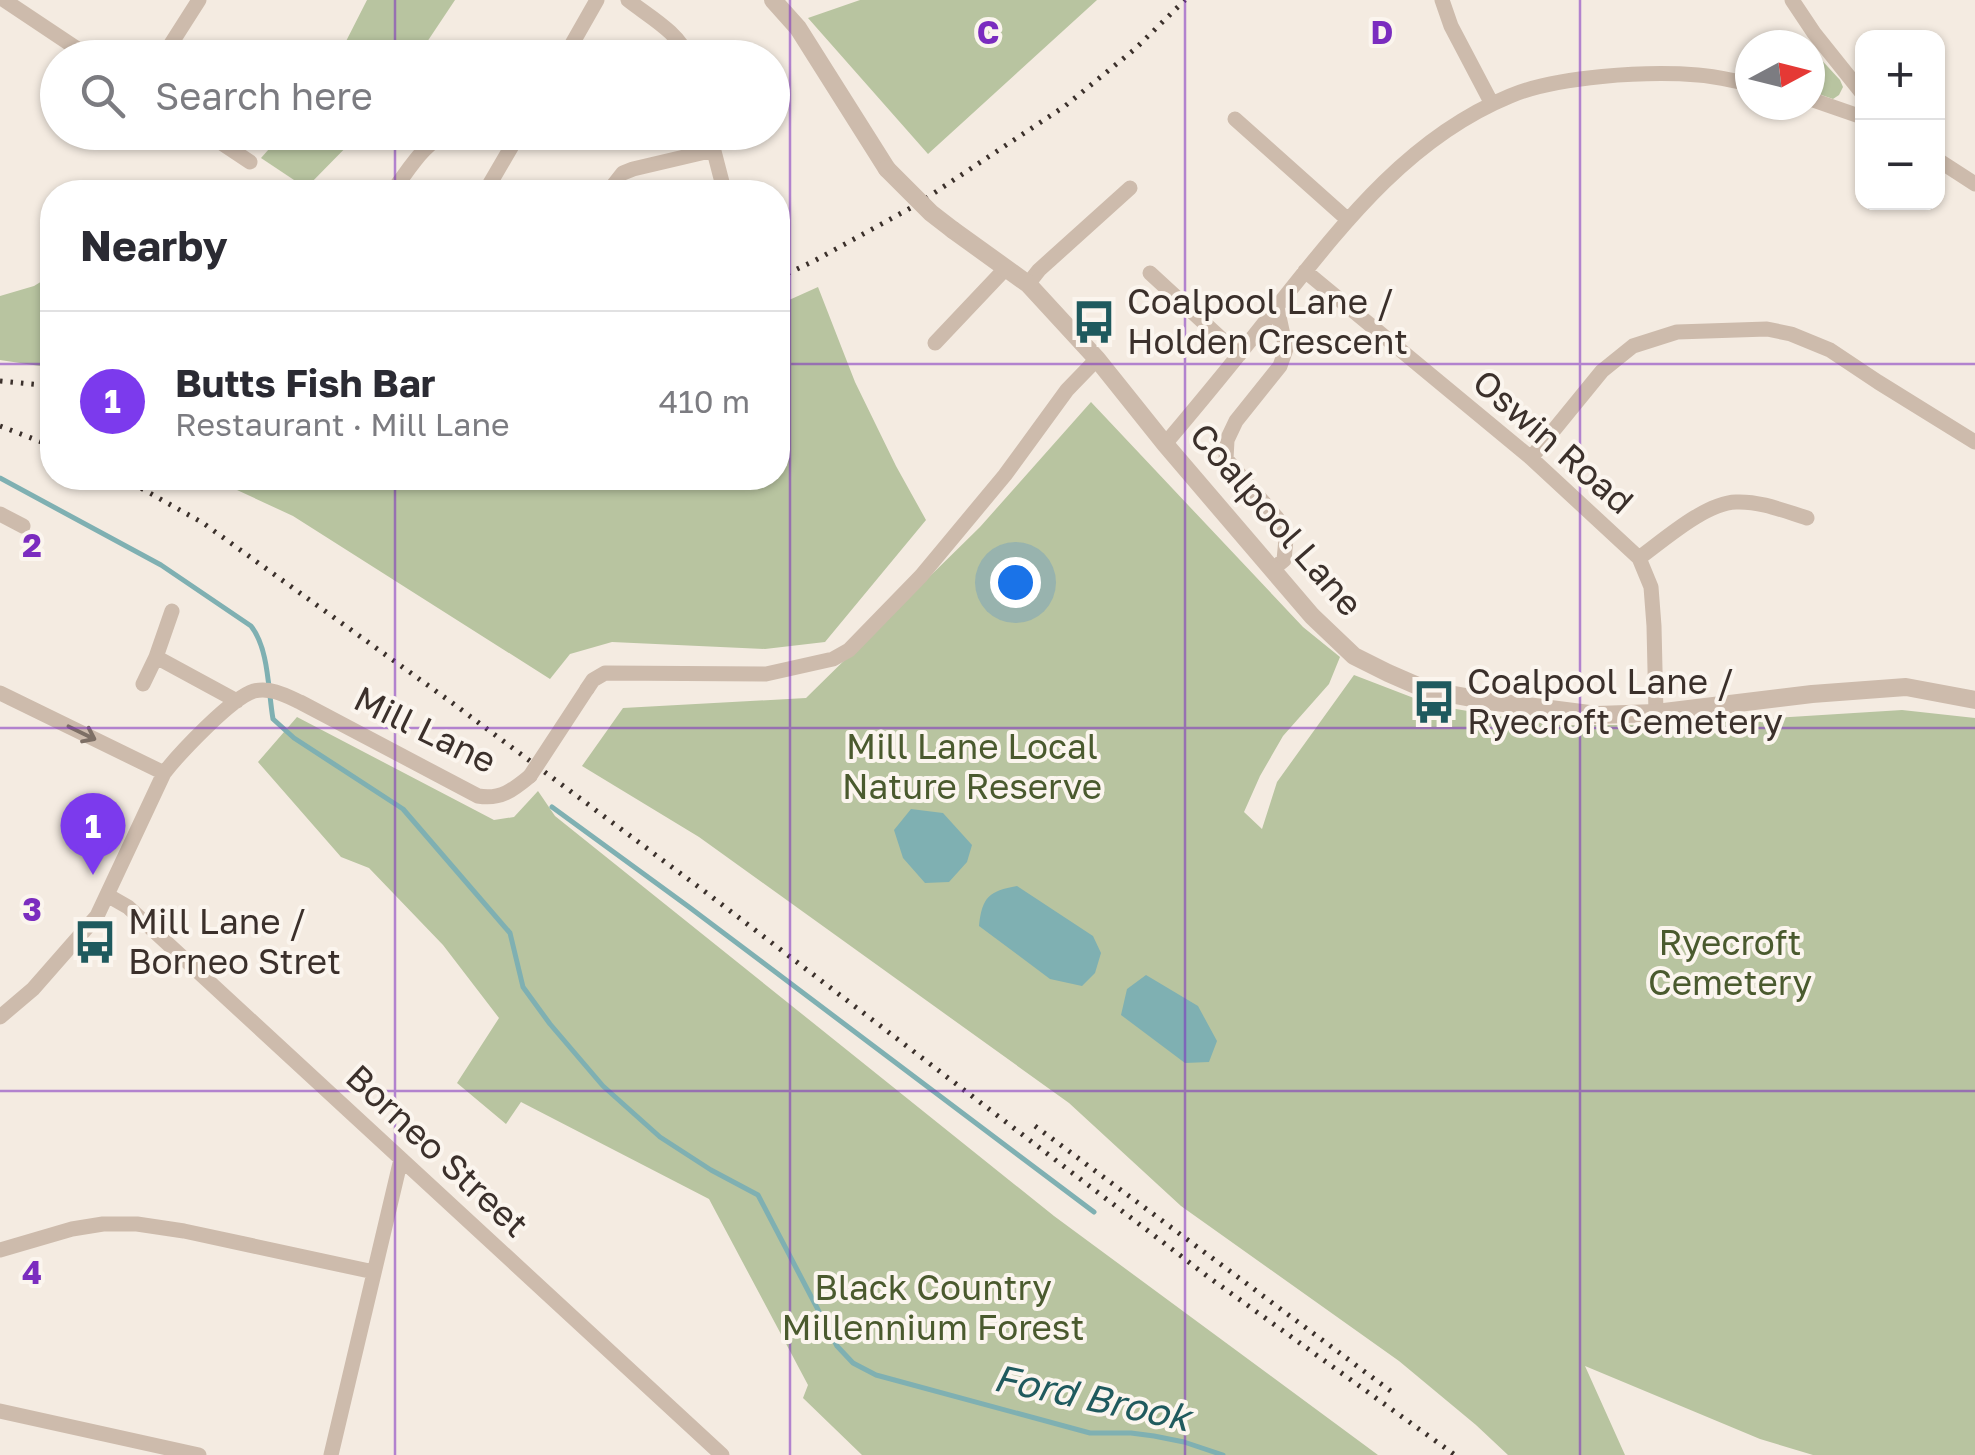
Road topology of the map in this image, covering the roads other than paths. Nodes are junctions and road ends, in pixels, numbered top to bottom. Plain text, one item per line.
1 (4, 0) edge
2 (199, 0) edge
3 (597, 0) edge
4 (628, 0) edge
5 (773, 0) edge
6 (1442, 0) edge
7 (1792, 0) edge
8 (1807, 30) edge
9 (64, 40) edge
10 (173, 40) edge
11 (574, 40) edge
12 (678, 40) edge
13 (1825, 53) edge
14 (1735, 81) edge
15 (1855, 85) edge
16 (1492, 104) junction
17 (1825, 104) edge
18 (1855, 115) edge
19 (1236, 119) dead end
20 (232, 150) edge
21 (423, 150) edge
22 (510, 150) edge
23 (714, 150) joint
24 (250, 162) dead end
25 (1945, 165) edge
26 (401, 180) edge
27 (492, 180) edge
28 (618, 180) edge
29 (722, 180) edge
30 (1975, 184) edge
31 (1130, 188) dead end
32 (1348, 219) junction
33 (1006, 268) junction
34 (1305, 271) junction
35 (1162, 277) dead end
36 (1028, 284) junction
37 (1277, 307) junction
38 (935, 343) dead end
39 (1238, 355) junction
40 (1098, 359) junction
41 (1975, 442) edge
42 (1166, 444) junction
43 (1532, 458) junction
44 (0, 514) edge
45 (1807, 518) dead end
46 (23, 526) dead end
47 (1639, 558) junction
48 (1272, 570) junction
49 (172, 611) dead end
50 (156, 657) junction
51 (142, 684) dead end
52 (0, 693) edge
53 (1975, 700) edge
54 (238, 701) junction
55 (1656, 713) junction
56 (164, 774) junction
57 (107, 895) junction
58 (4, 1007) edge
59 (402, 1159) junction
60 (0, 1250) edge
61 (374, 1272) junction
62 (0, 1411) edge
63 (199, 1455) edge
64 (331, 1455) edge
65 (722, 1455) edge

1 - 9 street
2 - 10 street
3 - 11 street
4 - 12 street
5 - 33 street, Coalpool Lane, bridge
6 - 16 street
7 - 8 street
13 - 15 street
14 - 16 street
16 - 32 street
17 - 18 street
19 - 32 street
20 - 24 street
21 - 26 street
22 - 27 street
23 - 28 street
23 - 29 street
25 - 30 street
31 - 36 street
32 - 34 street
33 - 36 street, Coalpool Lane
33 - 38 street
34 - 37 street
34 - 43 street, Oswin Road
35 - 39 street
36 - 40 street, Coalpool Lane
37 - 39 street
37 - 48 street
39 - 42 street
40 - 42 street, Coalpool Lane
40 - 54 street, Mill Lane, bridge
41 - 43 street
42 - 48 street, Coalpool Lane
43 - 47 street, Oswin Road
44 - 46 street
45 - 47 street
47 - 55 street, Oswin Road
48 - 55 street, Coalpool Lane
49 - 50 street
50 - 51 street
50 - 54 street
52 -> 56 street
53 - 55 street, Coalpool Lane
54 - 56 street, Mill Lane
56 - 57 street, Mill Lane
57 - 58 street, Mill Lane
57 - 59 street, Borneo Street
59 - 61 street
59 - 65 street, Borneo Street
60 - 61 street
61 - 64 street
62 - 63 street

